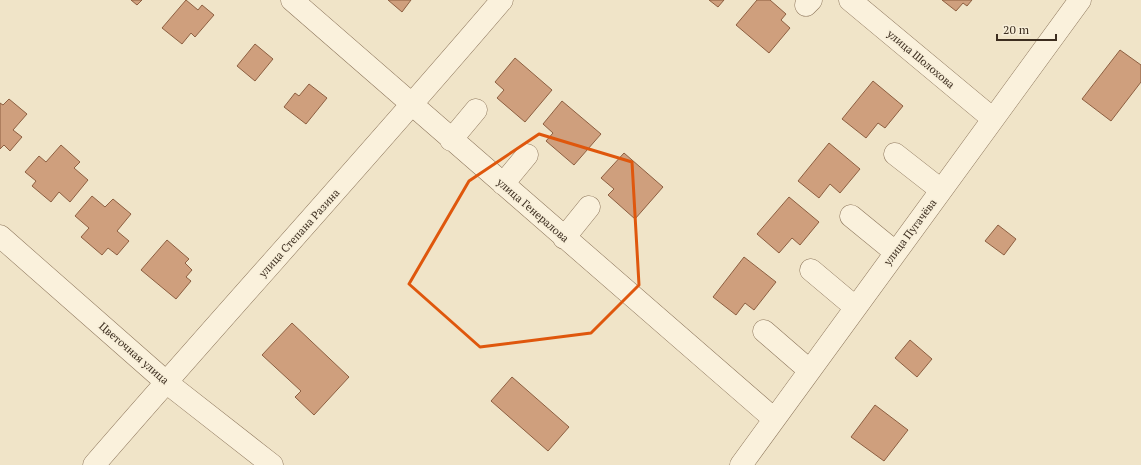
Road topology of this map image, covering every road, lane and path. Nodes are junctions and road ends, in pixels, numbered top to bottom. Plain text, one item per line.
1 (292, 0) edge
2 (502, 0) edge
3 (850, 0) edge
4 (1080, 0) edge
5 (412, 105) junction
6 (476, 110) dead end
7 (992, 119) junction
8 (452, 140) junction
9 (896, 154) dead end
10 (527, 156) dead end
11 (503, 184) junction
12 (941, 190) junction
13 (589, 207) dead end
14 (851, 216) dead end
15 (0, 236) edge
16 (564, 238) junction
17 (895, 252) junction
18 (811, 270) dead end
19 (855, 307) junction
20 (764, 331) dead end
21 (809, 370) junction
22 (166, 382) junction
23 (774, 419) junction
24 (94, 465) edge
25 (272, 465) edge
26 (741, 465) edge

1 - 5 street, улица Генералова
2 - 5 street, улица Степана Разина
3 - 7 street, улица Шолохова
4 - 7 street, улица Пугачёва
5 - 8 street, улица Генералова
5 - 22 street, улица Степана Разина
6 - 8 street
7 - 12 street, улица Пугачёва
8 - 11 street, улица Генералова
9 - 12 street
10 - 11 street
11 - 16 street, улица Генералова
12 - 17 street, улица Пугачёва
13 - 16 street
14 - 17 street
15 - 22 street, Цветочная улица
16 - 23 street, улица Генералова
17 - 19 street, улица Пугачёва
18 - 19 street
19 - 21 street, улица Пугачёва
20 - 21 street
21 - 23 street, улица Пугачёва
22 - 24 street, улица Степана Разина
22 - 25 street, Цветочная улица
23 - 26 street, улица Пугачёва

